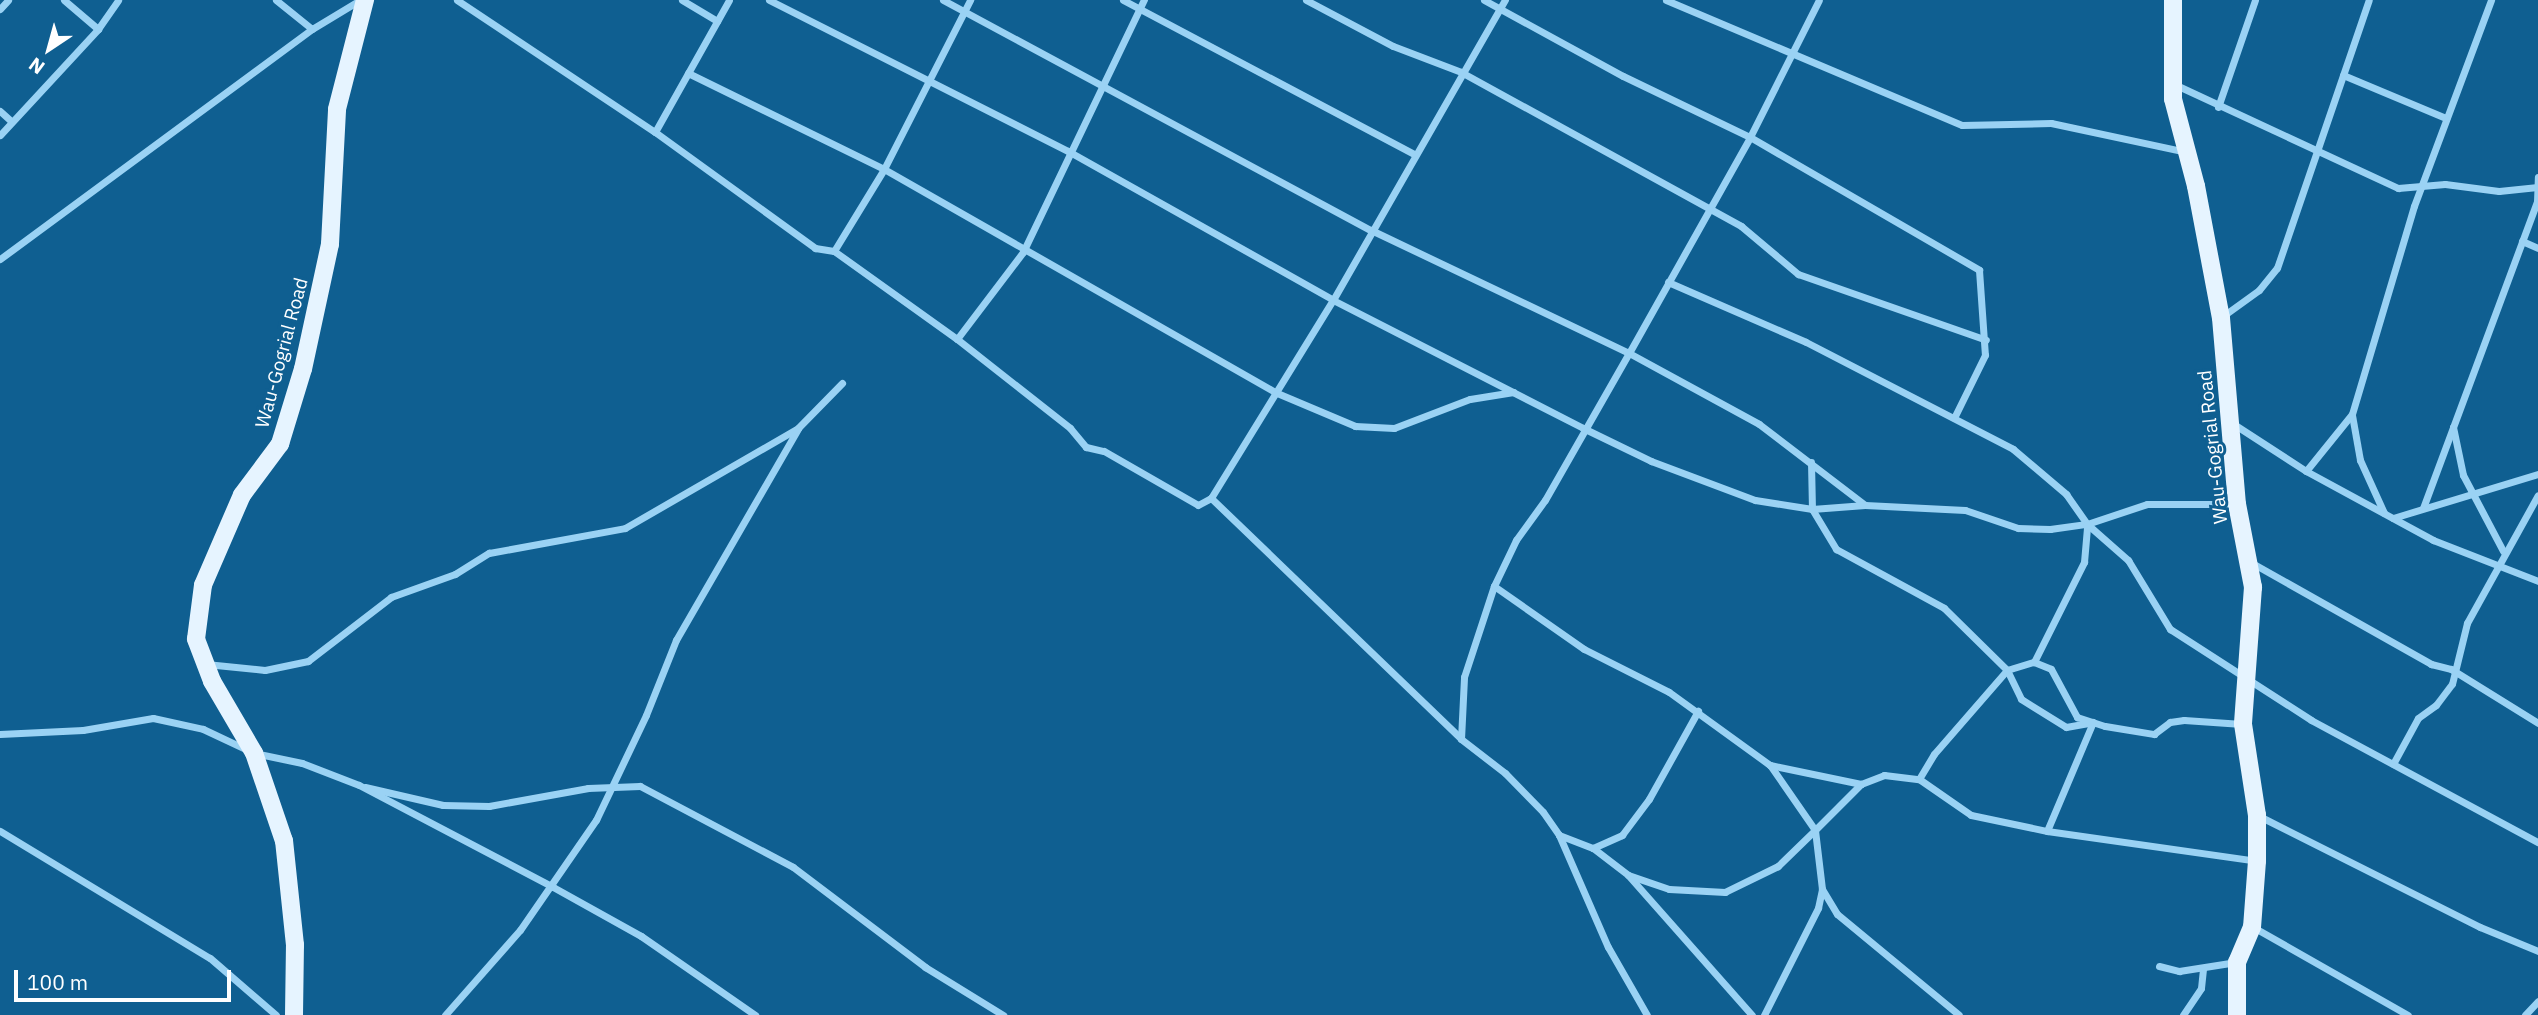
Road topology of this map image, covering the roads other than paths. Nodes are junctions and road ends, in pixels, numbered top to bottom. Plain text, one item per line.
1 (8, 0) edge
2 (64, 0) edge
3 (118, 0) edge
4 (276, 0) edge
5 (363, 0) edge
6 (457, 0) edge
7 (682, 0) edge
8 (729, 0) edge
9 (769, 0) edge
10 (943, 0) edge
11 (970, 0) edge
12 (1123, 0) edge
13 (1144, 0) edge
14 (1306, 0) edge
15 (1484, 0) edge
16 (1505, 0) edge
17 (1666, 0) edge
18 (1819, 0) edge
19 (2173, 0) edge
20 (2255, 0) edge
21 (2369, 0) edge
22 (2491, 0) edge
23 (0, 9) edge
24 (1140, 9) junction
25 (1500, 9) junction
26 (966, 11) junction
27 (717, 21) junction
28 (98, 29) junction
29 (312, 29) junction
30 (1791, 54) junction
31 (1461, 72) junction
32 (688, 73) junction
33 (2343, 75) junction
34 (929, 83) junction
35 (2172, 83) junction
36 (1105, 86) junction
37 (2218, 107) junction
38 (0, 111) edge
39 (2446, 118) junction
40 (11, 121) junction
41 (655, 132) junction
42 (0, 135) edge
43 (1750, 137) junction
44 (1068, 151) junction
45 (2316, 151) junction
46 (2186, 152) junction
47 (1414, 154) junction
48 (884, 169) junction
49 (2538, 177) edge
50 (2538, 187) edge
51 (2420, 188) junction
52 (1707, 209) junction
53 (1371, 230) junction
54 (2522, 241) junction
55 (2538, 248) edge
56 (834, 251) junction
57 (1023, 251) junction
58 (0, 260) edge
59 (1668, 282) junction
60 (1333, 300) junction
61 (2221, 318) junction
62 (957, 339) junction
63 (1986, 340) junction
64 (1629, 353) junction
65 (842, 383) dead end
66 (1277, 393) junction
67 (1513, 393) junction
68 (2351, 414) junction
69 (1954, 418) junction
70 (2231, 423) junction
71 (2453, 424) junction
72 (798, 428) junction
73 (1583, 428) junction
74 (1811, 462) junction
75 (2306, 471) junction
76 (2538, 474) edge
77 (2538, 495) edge
78 (2473, 496) junction
79 (1211, 498) junction
80 (2237, 504) junction
81 (1865, 505) junction
82 (2423, 508) junction
83 (1812, 509) junction
84 (2384, 513) junction
85 (2393, 518) junction
86 (2087, 524) junction
87 (2503, 551) junction
88 (2249, 561) junction
89 (2497, 564) junction
90 (2538, 581) edge
91 (1494, 586) junction
92 (2034, 662) junction
93 (205, 664) junction
94 (2007, 670) junction
95 (2456, 673) junction
96 (2247, 680) junction
97 (1698, 711) junction
98 (2093, 722) junction
99 (2538, 723) edge
100 (2243, 724) junction
101 (0, 734) edge
102 (1461, 739) junction
103 (254, 753) junction
104 (2393, 764) junction
105 (1770, 765) junction
106 (1919, 779) junction
107 (1861, 784) junction
108 (359, 785) junction
109 (614, 787) junction
110 (2257, 815) junction
111 (1815, 830) junction
112 (0, 831) edge
113 (2047, 831) junction
114 (1559, 835) junction
115 (2538, 842) edge
116 (1593, 848) junction
117 (2257, 861) junction
118 (1628, 875) junction
119 (553, 887) junction
120 (1822, 889) junction
121 (2252, 927) junction
122 (2538, 951) edge
123 (2236, 962) junction
124 (2159, 966) dead end
125 (2203, 968) junction
126 (2538, 1001) edge
127 (276, 1015) edge
128 (293, 1015) edge
129 (444, 1015) edge
130 (755, 1015) edge
131 (1003, 1015) edge
132 (1647, 1015) edge
133 (1752, 1015) edge
134 (1764, 1015) edge
135 (1959, 1015) edge
136 (2183, 1015) edge
137 (2237, 1015) edge
138 (2408, 1015) edge
139 (2525, 1015) edge

1 - 23 street
2 - 28 street
3 - 28 street
4 - 29 street
5 - 29 street
5 - 93 main road, Wau-Gogrial Road
6 - 41 street
7 - 27 street
8 - 27 street
9 - 34 street
10 - 26 street
11 - 26 street
12 - 24 street
13 - 24 street
14 - 31 street
15 - 25 street
16 - 25 street
17 - 30 street
18 - 30 street
19 - 35 main road, Wau-Gogrial Road
20 - 37 street
21 - 33 street
22 - 39 street
24 - 36 street
24 - 47 street
25 - 31 street
25 - 43 street
26 - 34 street
26 - 36 street
27 - 32 street
28 - 40 street
29 - 58 street
30 - 43 street
30 - 46 street
31 - 47 street
31 - 52 street
32 - 41 street
32 - 48 street
33 - 39 street
33 - 45 street
34 - 44 street
34 - 48 street
35 - 37 street
35 - 46 main road, Wau-Gogrial Road
36 - 44 street
36 - 53 street
37 - 45 street
38 - 40 street
39 - 51 street
40 - 42 street
41 - 56 street
43 - 52 street
43 - 63 street
44 - 57 street
44 - 60 street
45 - 51 street
45 - 61 street
46 - 61 main road, Wau-Gogrial Road
47 - 53 street
48 - 56 street
48 - 57 street
49 - 50 street
50 - 51 street
50 - 54 street
51 - 68 street
52 - 59 street
52 - 63 street
53 - 60 street
53 - 64 street
54 - 55 street
54 - 71 street
56 - 62 street
57 - 62 street
57 - 66 street
59 - 64 street
59 - 69 street
60 - 66 street
60 - 67 street
61 - 70 main road, Wau-Gogrial Road
62 - 79 street
63 - 69 street
64 - 73 street
64 - 74 street
65 - 72 street
66 - 67 street
66 - 79 street
67 - 73 street
68 - 75 street
68 - 84 street
69 - 86 street
70 - 75 street
70 - 80 main road, Wau-Gogrial Road
71 - 78 street
71 - 82 street
72 - 93 street
72 - 109 street
73 - 83 street
73 - 91 street
74 - 81 street
74 - 83 street
75 - 84 street
76 - 78 street
77 - 87 street
78 - 82 street
78 - 87 street
79 - 102 street
80 - 86 street
80 - 88 main road, Wau-Gogrial Road
81 - 83 street
81 - 86 street
82 - 85 street
83 - 94 street
84 - 85 street
85 - 89 street
86 - 92 street
86 - 96 street
87 - 89 street
88 - 95 street
88 - 96 main road, Wau-Gogrial Road
89 - 90 street
89 - 95 street
91 - 97 street
91 - 102 street
92 - 94 street
92 - 98 street
93 - 103 main road, Wau-Gogrial Road
94 - 98 street
94 - 106 street
95 - 99 street
95 - 104 street
96 - 100 main road, Wau-Gogrial Road
96 - 104 street
97 - 105 street
97 - 116 street
98 - 100 street
98 - 113 street
100 - 110 main road, Wau-Gogrial Road
101 - 103 street
102 - 114 street
103 - 108 street
103 - 128 main road, Wau-Gogrial Road
104 - 115 street
105 - 107 street
105 - 111 street
106 - 107 street
106 - 113 street
107 - 111 street
108 - 109 street
108 - 119 street
109 - 119 street
109 - 131 street
110 - 117 main road, Wau-Gogrial Road
110 - 122 street
111 - 118 street
111 - 120 street
112 - 127 street
113 - 117 street
114 - 116 street
114 - 132 street
116 - 118 street
117 - 121 main road, Wau-Gogrial Road
118 - 133 street
119 - 129 street
119 - 130 street
120 - 134 street
120 - 135 street
121 - 123 main road, Wau-Gogrial Road
121 - 138 street
123 - 125 street
123 - 137 main road, Wau-Gogrial Road
124 - 125 street
125 - 136 street
126 - 139 street

